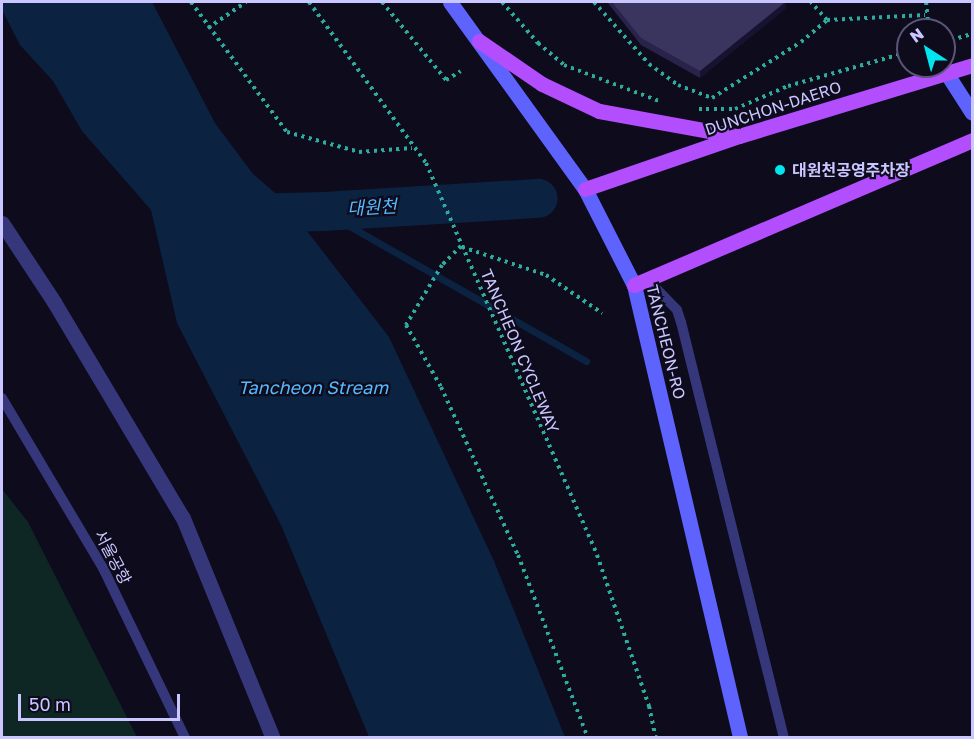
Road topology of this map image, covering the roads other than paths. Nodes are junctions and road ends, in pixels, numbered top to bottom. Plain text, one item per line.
1 (450, 2) edge
2 (479, 41) junction
3 (972, 65) edge
4 (956, 71) edge
5 (934, 78) edge
6 (950, 78) edge
7 (972, 113) edge
8 (740, 136) junction
9 (972, 140) edge
10 (585, 189) junction
11 (2, 223) edge
12 (640, 282) junction
13 (2, 398) edge
14 (185, 738) edge
15 (273, 738) edge
16 (740, 738) edge
17 (784, 738) edge

1 - 2 main road, TANCHEON-RO
2 - 8 main road
2 - 10 main road, TANCHEON-RO
3 - 4 main road, DUNCHON-DAERO
5 - 8 main road, DUNCHON-DAERO
6 - 7 main road
8 - 10 main road, DUNCHON-DAERO
9 - 12 main road
10 - 12 main road, TANCHEON-RO
11 - 15 street
12 - 16 main road, TANCHEON-RO
12 - 17 lane
13 - 14 lane, 서울공항

